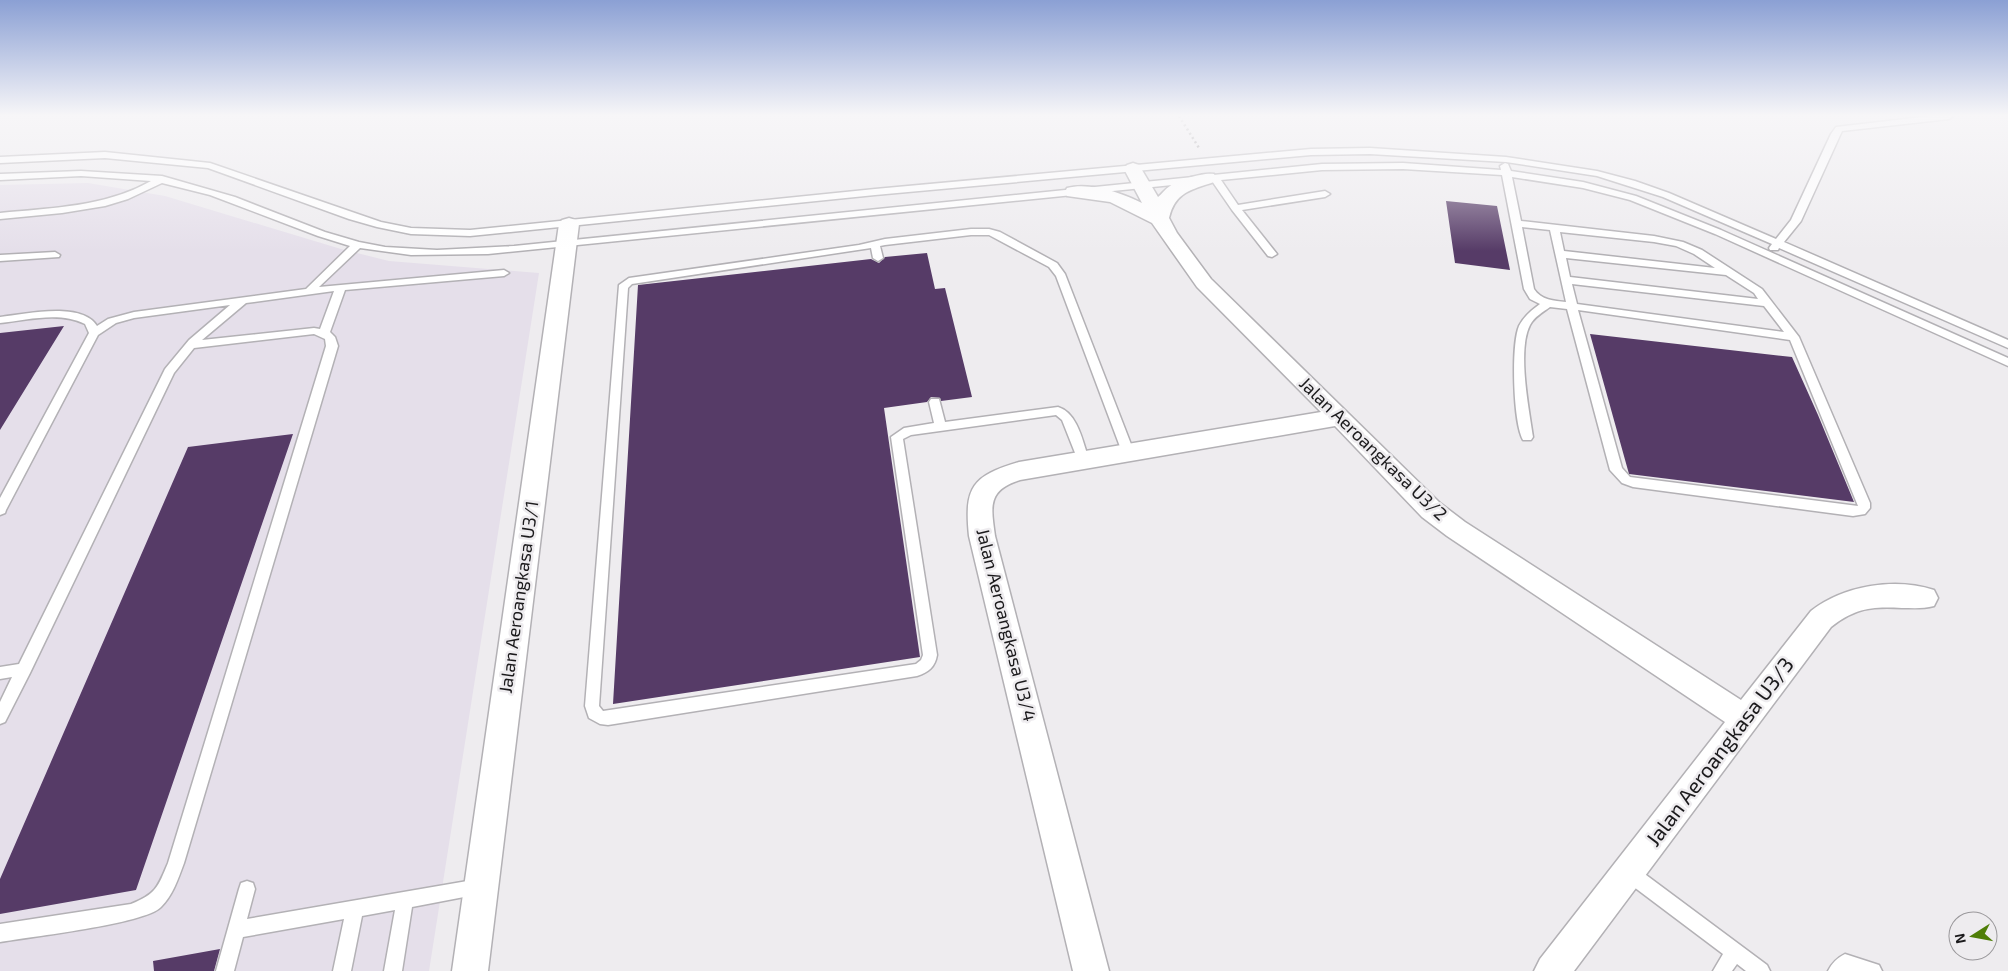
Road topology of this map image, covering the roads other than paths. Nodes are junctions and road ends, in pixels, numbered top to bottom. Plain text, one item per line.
1 (175, 161) edge
2 (1262, 161) edge
3 (1504, 161) edge
4 (1520, 161) edge
5 (1823, 161) edge
6 (1507, 173) junction
7 (0, 177) edge
8 (1137, 177) junction
9 (1211, 177) junction
10 (162, 179) junction
11 (1074, 192) junction
12 (1325, 194) dead end
13 (1235, 208) junction
14 (0, 216) edge
15 (1159, 219) junction
16 (1517, 224) junction
17 (1554, 228) junction
18 (567, 234) junction
19 (1778, 243) junction
20 (357, 244) junction
21 (875, 244) junction
22 (1272, 254) dead end
23 (1560, 254) junction
24 (55, 255) dead end
25 (1768, 255) junction
26 (0, 258) edge
27 (878, 258) dead end
28 (504, 273) dead end
29 (1731, 273) junction
30 (1566, 280) junction
31 (341, 287) junction
32 (310, 290) junction
33 (242, 301) junction
34 (1548, 303) junction
35 (1769, 303) junction
36 (1572, 307) junction
37 (0, 320) edge
38 (94, 333) junction
39 (324, 333) junction
40 (1794, 337) junction
41 (2008, 344) edge
42 (191, 345) junction
43 (2008, 362) edge
44 (935, 402) dead end
45 (1340, 417) junction
46 (940, 426) junction
47 (1527, 437) dead end
48 (1128, 452) junction
49 (1083, 460) junction
50 (0, 510) edge
51 (1924, 598) dead end
52 (25, 669) junction
53 (0, 673) edge
54 (0, 717) edge
55 (1745, 719) junction
56 (1628, 872) junction
57 (481, 886) junction
58 (247, 889) dead end
59 (405, 900) junction
60 (355, 909) junction
61 (235, 930) junction
62 (0, 932) edge
63 (1735, 952) junction
64 (225, 971) edge
65 (342, 971) edge
66 (393, 971) edge
67 (470, 971) edge
68 (1091, 971) edge
69 (1552, 971) edge
70 (1722, 971) edge
71 (1761, 971) edge
72 (1837, 971) edge
73 (1873, 971) edge

1 - 18 lane
2 - 8 lane
3 - 6 lane
4 - 19 lane
5 - 19 lane
6 - 9 lane
6 - 16 lane
6 - 25 lane
7 - 10 lane
8 - 9 lane
8 - 11 lane
8 - 15 street, Jalan Aeroangkasa U3/2
8 - 18 lane
9 - 13 lane
9 - 15 street
10 - 14 lane
10 - 20 lane
11 - 15 street
11 - 18 lane
12 - 13 lane
13 - 22 lane
15 - 45 street, Jalan Aeroangkasa U3/2
16 - 17 lane
16 - 34 lane
17 - 23 lane
17 - 29 lane
18 - 20 lane
18 - 57 street, Jalan Aeroangkasa U3/1
19 - 25 lane
19 - 41 lane
20 - 32 lane
21 - 27 lane
21 - 46 lane
21 - 48 lane
23 - 29 lane
23 - 30 lane
24 - 26 lane
25 - 43 lane
28 - 31 lane
29 - 35 lane
30 - 35 lane
30 - 36 lane
31 - 32 lane
31 - 39 lane
32 - 33 lane
33 - 38 lane
33 - 42 lane
34 - 36 lane
34 - 47 lane
35 - 40 lane
36 - 40 lane
36 - 40 lane
37 - 38 lane
38 - 50 lane
39 - 42 lane
39 - 62 lane
42 - 52 lane
44 - 46 lane
45 - 48 street, Jalan Aeroangkasa U3/4
45 - 55 street, Jalan Aeroangkasa U3/2
46 - 49 lane
48 - 49 street, Jalan Aeroangkasa U3/4
49 - 68 street, Jalan Aeroangkasa U3/4
51 - 55 street, Jalan Aeroangkasa U3/3
52 - 53 lane
52 - 54 lane
55 - 56 street, Jalan Aeroangkasa U3/3
56 - 63 lane
56 - 69 street, Jalan Aeroangkasa U3/3
57 - 59 lane
57 - 67 street, Jalan Aeroangkasa U3/1
58 - 61 lane
59 - 60 lane
59 - 66 lane
60 - 61 lane
60 - 65 lane
61 - 64 lane
63 - 70 lane
63 - 71 lane
72 - 73 lane

